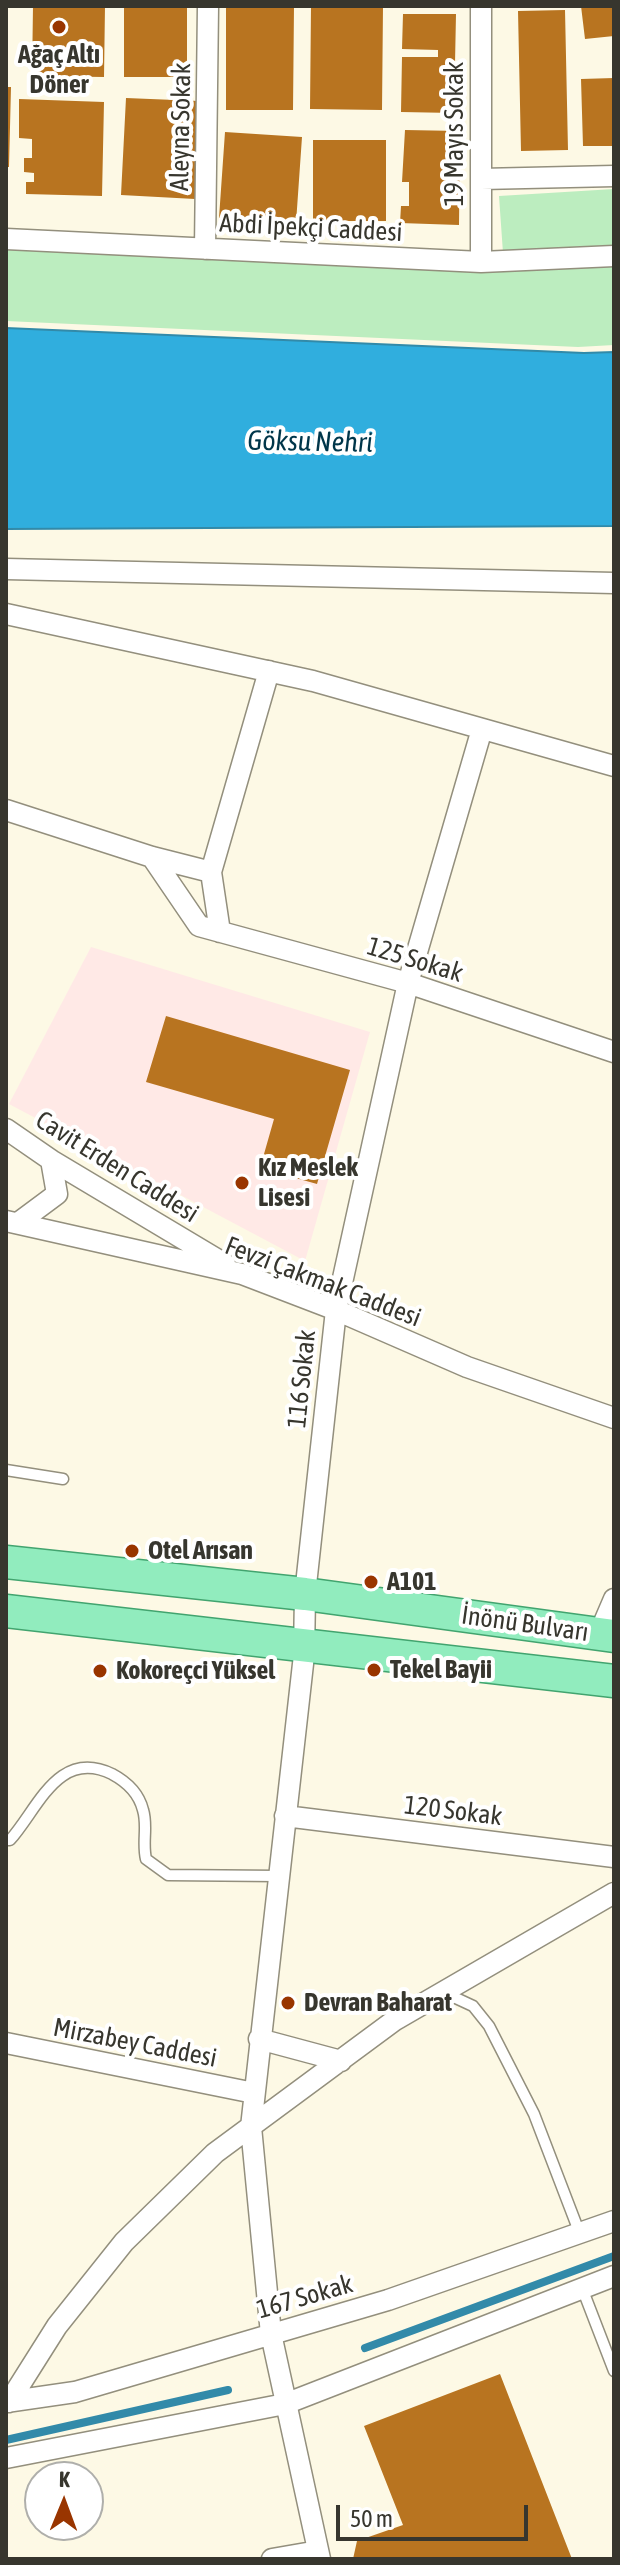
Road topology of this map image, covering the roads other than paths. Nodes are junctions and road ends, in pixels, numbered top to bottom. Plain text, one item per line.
1 (208, 6) edge
2 (481, 6) edge
3 (614, 176) edge
4 (481, 179) junction
5 (6, 239) edge
6 (205, 249) junction
7 (614, 256) edge
8 (481, 262) junction
9 (6, 569) edge
10 (614, 583) edge
11 (6, 614) edge
12 (269, 671) junction
13 (482, 729) junction
14 (614, 766) edge
15 (6, 810) edge
16 (152, 857) junction
17 (211, 872) junction
18 (220, 932) junction
19 (408, 983) junction
20 (614, 1052) edge
21 (6, 1129) edge
22 (51, 1160) junction
23 (12, 1222) edge
24 (242, 1274) junction
25 (336, 1310) junction
26 (614, 1418) edge
27 (6, 1470) edge
28 (63, 1479) dead end
29 (6, 1562) edge
30 (305, 1594) junction
31 (614, 1599) edge
32 (6, 1611) edge
33 (606, 1635) edge
34 (304, 1646) junction
35 (614, 1681) edge
36 (285, 1816) junction
37 (6, 1840) edge
38 (614, 1857) edge
39 (278, 1876) junction
40 (614, 1893) edge
41 (443, 1993) junction
42 (259, 2039) junction
43 (6, 2043) edge
44 (341, 2061) junction
45 (254, 2093) junction
46 (251, 2127) junction
47 (614, 2221) edge
48 (580, 2235) junction
49 (614, 2276) edge
50 (582, 2288) junction
51 (271, 2334) junction
52 (614, 2371) edge
53 (7, 2402) edge
54 (285, 2404) junction
55 (6, 2458) edge
56 (319, 2555) edge
57 (272, 2559) edge

1 - 6 street, Aleyna Sokak
2 - 4 street, 19 Mayıs Sokak
3 - 4 street
4 - 8 street, 19 Mayıs Sokak
5 - 6 street, Abdi İpekçi Caddesi
6 - 8 street, Abdi İpekçi Caddesi
7 - 8 street, Abdi İpekçi Caddesi
9 - 10 street
11 - 12 street
12 - 13 street
12 - 17 street
13 - 14 street
13 - 19 street, 116 Sokak
15 - 16 street
16 - 17 street
16 - 18 street, 125 Sokak
17 - 18 street
18 - 19 street, 125 Sokak
19 - 20 street, 125 Sokak
19 - 25 street, 116 Sokak
21 - 22 street, Cavit Erden Caddesi
22 - 23 street
22 - 24 street, Cavit Erden Caddesi
23 - 24 street, Fevzi Çakmak Caddesi
24 - 25 street, Fevzi Çakmak Caddesi
25 - 26 street, Fevzi Çakmak Caddesi
25 - 30 street, 116 Sokak
27 - 28 lane
29 - 30 main road, İnönü Bulvarı
30 - 33 main road, İnönü Bulvarı
30 - 34 street, 116 Sokak
31 - 33 street
32 - 34 main road, İnönü Bulvarı
34 - 35 main road, İnönü Bulvarı
34 - 36 street, 116 Sokak
36 - 38 street, 120 Sokak
36 - 39 street, 116 Sokak
37 - 39 lane
39 - 42 street, 116 Sokak
40 - 41 street
41 - 44 street
41 - 48 lane
42 - 44 street
42 - 45 street, 116 Sokak
43 - 45 street, Mirzabey Caddesi
44 - 46 street
45 - 46 street, 116 Sokak
46 - 51 street, 116 Sokak
46 - 53 street
47 - 48 street, 167 Sokak
48 - 51 street, 167 Sokak
49 - 50 street
50 - 52 lane
50 - 54 street
51 - 53 street, 167 Sokak
51 - 54 street, 116 Sokak
54 - 55 street
54 - 56 street, 116 Sokak
56 - 57 street

